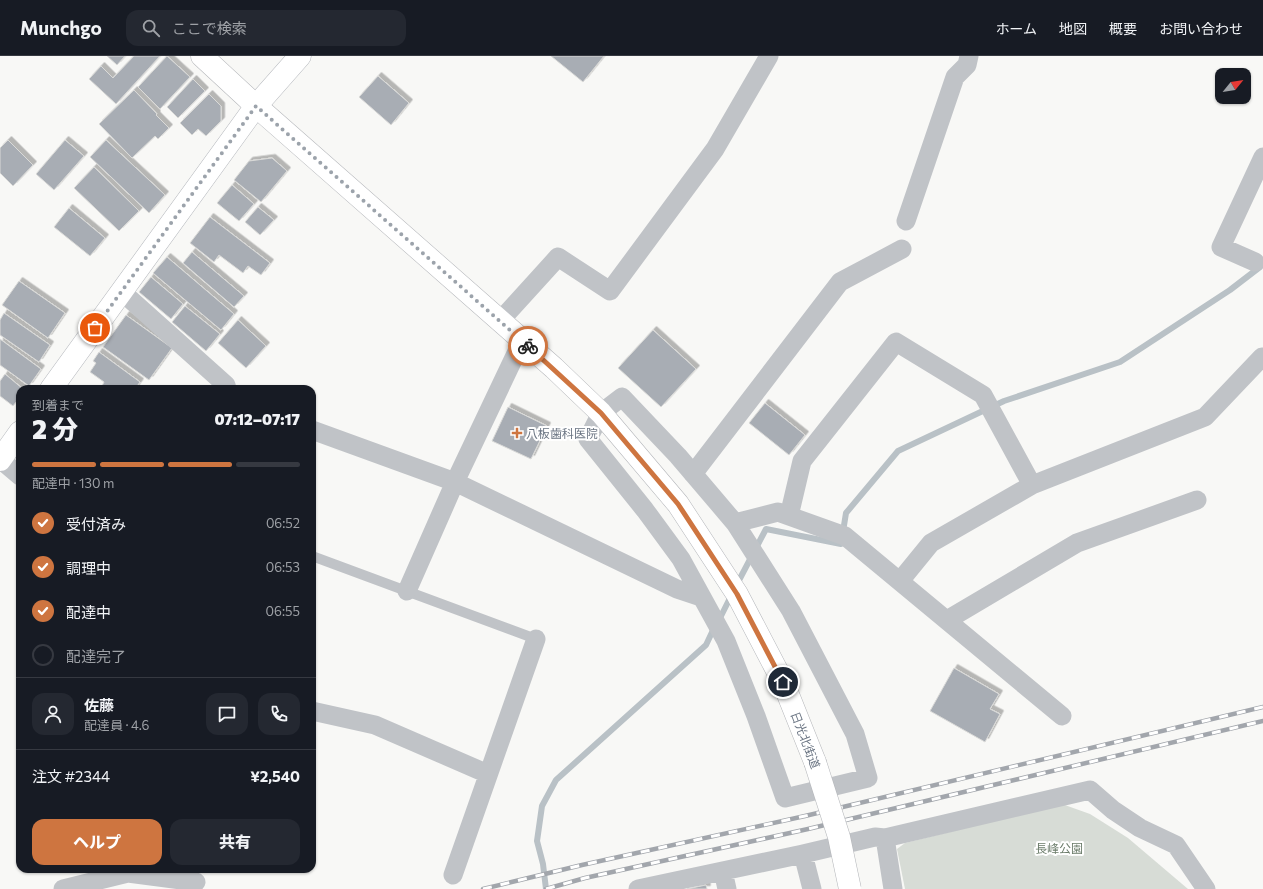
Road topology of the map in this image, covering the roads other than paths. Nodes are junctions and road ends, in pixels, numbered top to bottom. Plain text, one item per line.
1 (202, 56) edge
2 (300, 56) edge
3 (769, 56) edge
4 (969, 56) edge
5 (256, 106) junction
6 (1263, 157) edge
7 (906, 221) dead end
8 (902, 249) dead end
9 (1255, 262) dead end
10 (121, 291) junction
11 (500, 321) junction
12 (522, 341) junction
13 (1262, 357) edge
14 (54, 385) edge
15 (226, 385) edge
16 (601, 413) junction
17 (316, 431) edge
18 (16, 437) edge
19 (0, 459) edge
20 (16, 473) edge
21 (693, 474) junction
22 (454, 482) junction
23 (1032, 485) junction
24 (1197, 500) dead end
25 (789, 516) junction
26 (735, 522) junction
27 (316, 557) edge
28 (900, 581) junction
29 (407, 591) junction
30 (701, 597) junction
31 (947, 620) junction
32 (536, 639) joint
33 (316, 711) edge
34 (1062, 716) dead end
35 (488, 774) junction
36 (885, 838) junction
37 (803, 854) junction
38 (453, 875) dead end
39 (196, 880) edge
40 (725, 880) edge
41 (63, 889) edge
42 (638, 889) edge
43 (812, 889) edge
44 (850, 889) edge
45 (893, 889) edge
46 (1206, 889) edge

1 - 5 main road, 日光北街道
2 - 5 main road
3 - 11 street
4 - 7 street
5 - 10 main road
5 - 11 main road, 日光北街道
6 - 9 street
8 - 21 street
10 - 14 main road
10 - 15 street
11 - 12 main road, 日光北街道
12 - 16 main road, 日光北街道
12 - 22 street
13 - 23 street
16 - 21 street
16 - 30 street
16 - 44 main road, 日光北街道, bridge
17 - 22 street
18 - 19 main road
19 - 20 street
21 - 26 street
22 - 29 street
22 - 30 street
23 - 25 street
23 - 28 street
24 - 31 street
25 - 26 street
25 - 28 street
26 - 30 street
27 - 29 lane
28 - 31 street
29 - 32 lane
31 - 34 street
32 - 35 street
33 - 35 street
35 - 38 street
36 - 37 street
36 - 45 street
36 - 46 street
37 - 40 street
37 - 43 street
39 - 41 street
40 - 42 street

